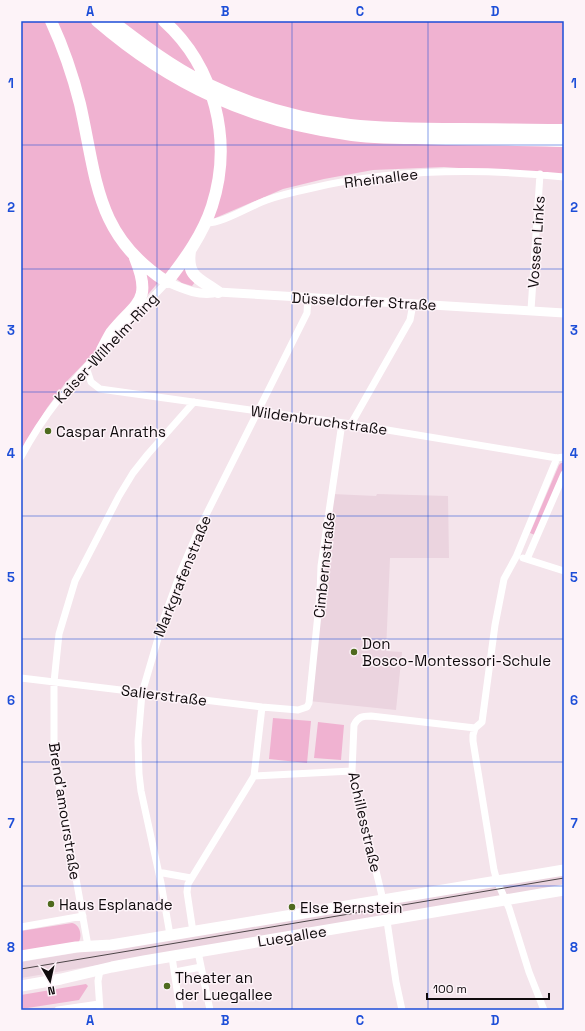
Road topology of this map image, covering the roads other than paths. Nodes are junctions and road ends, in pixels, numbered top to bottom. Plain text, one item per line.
1 (51, 21) edge
2 (97, 21) edge
3 (112, 21) edge
4 (164, 21) edge
5 (564, 130) edge
6 (433, 134) junction
7 (564, 141) edge
8 (540, 174) junction
9 (564, 177) edge
10 (206, 223) junction
11 (190, 251) junction
12 (134, 257) junction
13 (167, 282) junction
14 (218, 292) junction
15 (308, 298) junction
16 (413, 304) junction
17 (531, 310) junction
18 (564, 313) edge
19 (102, 350) junction
20 (86, 367) junction
21 (194, 402) junction
22 (258, 411) junction
23 (342, 423) junction
24 (351, 424) junction
25 (21, 456) edge
26 (560, 458) edge
27 (564, 474) edge
28 (516, 557) junction
29 (527, 559) junction
30 (564, 571) edge
31 (21, 678) edge
32 (54, 682) junction
33 (142, 693) junction
34 (262, 707) junction
35 (307, 707) joint
36 (475, 728) junction
37 (352, 771) junction
38 (254, 776) junction
39 (564, 870) edge
40 (159, 873) junction
41 (191, 878) junction
42 (497, 881) junction
43 (564, 890) edge
44 (383, 900) junction
45 (506, 901) junction
46 (83, 916) junction
47 (387, 921) junction
48 (21, 927) edge
49 (193, 932) junction
50 (170, 935) junction
51 (88, 946) junction
52 (198, 952) junction
53 (21, 956) edge
54 (172, 957) junction
55 (201, 967) junction
56 (100, 970) junction
57 (175, 972) junction
58 (21, 986) edge
59 (100, 1007) edge
60 (58, 1010) edge
61 (180, 1010) edge
62 (210, 1010) edge
63 (402, 1010) edge
64 (544, 1010) edge

1 - 12 highway
2 - 6 highway
3 - 6 highway
4 - 10 highway
5 - 6 highway
6 - 7 highway
8 - 9 street, Rheinallee
8 - 10 street, Rheinallee
8 - 17 street, Vossen Links
10 - 11 highway
11 - 13 highway
11 - 14 highway
12 - 13 highway
12 - 19 highway
13 - 14 street, Düsseldorfer Straße
13 - 19 street, Kaiser-Wilhelm-Ring
14 - 15 street, Düsseldorfer Straße
15 - 16 street, Düsseldorfer Straße
15 - 22 street, Markgrafenstraße
16 - 17 street, Düsseldorfer Straße
16 - 24 street
17 - 18 street, Düsseldorfer Straße
19 - 20 street, Kaiser-Wilhelm-Ring
20 - 21 street, Wildenbruchstraße
20 - 25 street, Kaiser-Wilhelm-Ring
21 - 22 street, Wildenbruchstraße
21 - 32 street, Brend'amourstraße
22 - 23 street, Wildenbruchstraße
22 - 33 street, Markgrafenstraße
23 - 24 street, Wildenbruchstraße
23 - 35 street, Cimbernstraße
24 - 26 street, Wildenbruchstraße
26 - 28 street
27 - 29 street
28 - 29 street
28 - 36 street
29 - 30 street
31 - 32 street, Salierstraße
32 - 33 street, Salierstraße
32 - 46 street, Brend'amourstraße
33 - 34 street, Salierstraße
33 - 40 street, Markgrafenstraße
34 - 35 street, Salierstraße
34 - 38 street
36 - 37 street, Achillesstraße
36 - 42 street
37 - 38 street
37 - 44 street, Achillesstraße
38 - 41 street
39 - 42 main road, Luegallee
40 - 41 street
40 - 50 street, Markgrafenstraße
41 - 49 street
42 - 44 main road, Luegallee
42 - 45 street
43 - 45 main road, Luegallee
44 - 49 main road, Luegallee
45 - 47 main road, Luegallee
45 - 64 street
46 - 48 street
46 - 51 street, Brend'amourstraße
47 - 52 main road, Luegallee
47 - 63 street
49 - 50 main road, Luegallee
50 - 51 main road, Luegallee
51 - 53 main road, Luegallee
52 - 54 main road, Luegallee
52 - 55 street
54 - 56 main road, Luegallee
54 - 57 street
55 - 57 street
55 - 62 street
56 - 58 main road, Luegallee
56 - 59 street
57 - 61 street
59 - 60 street

